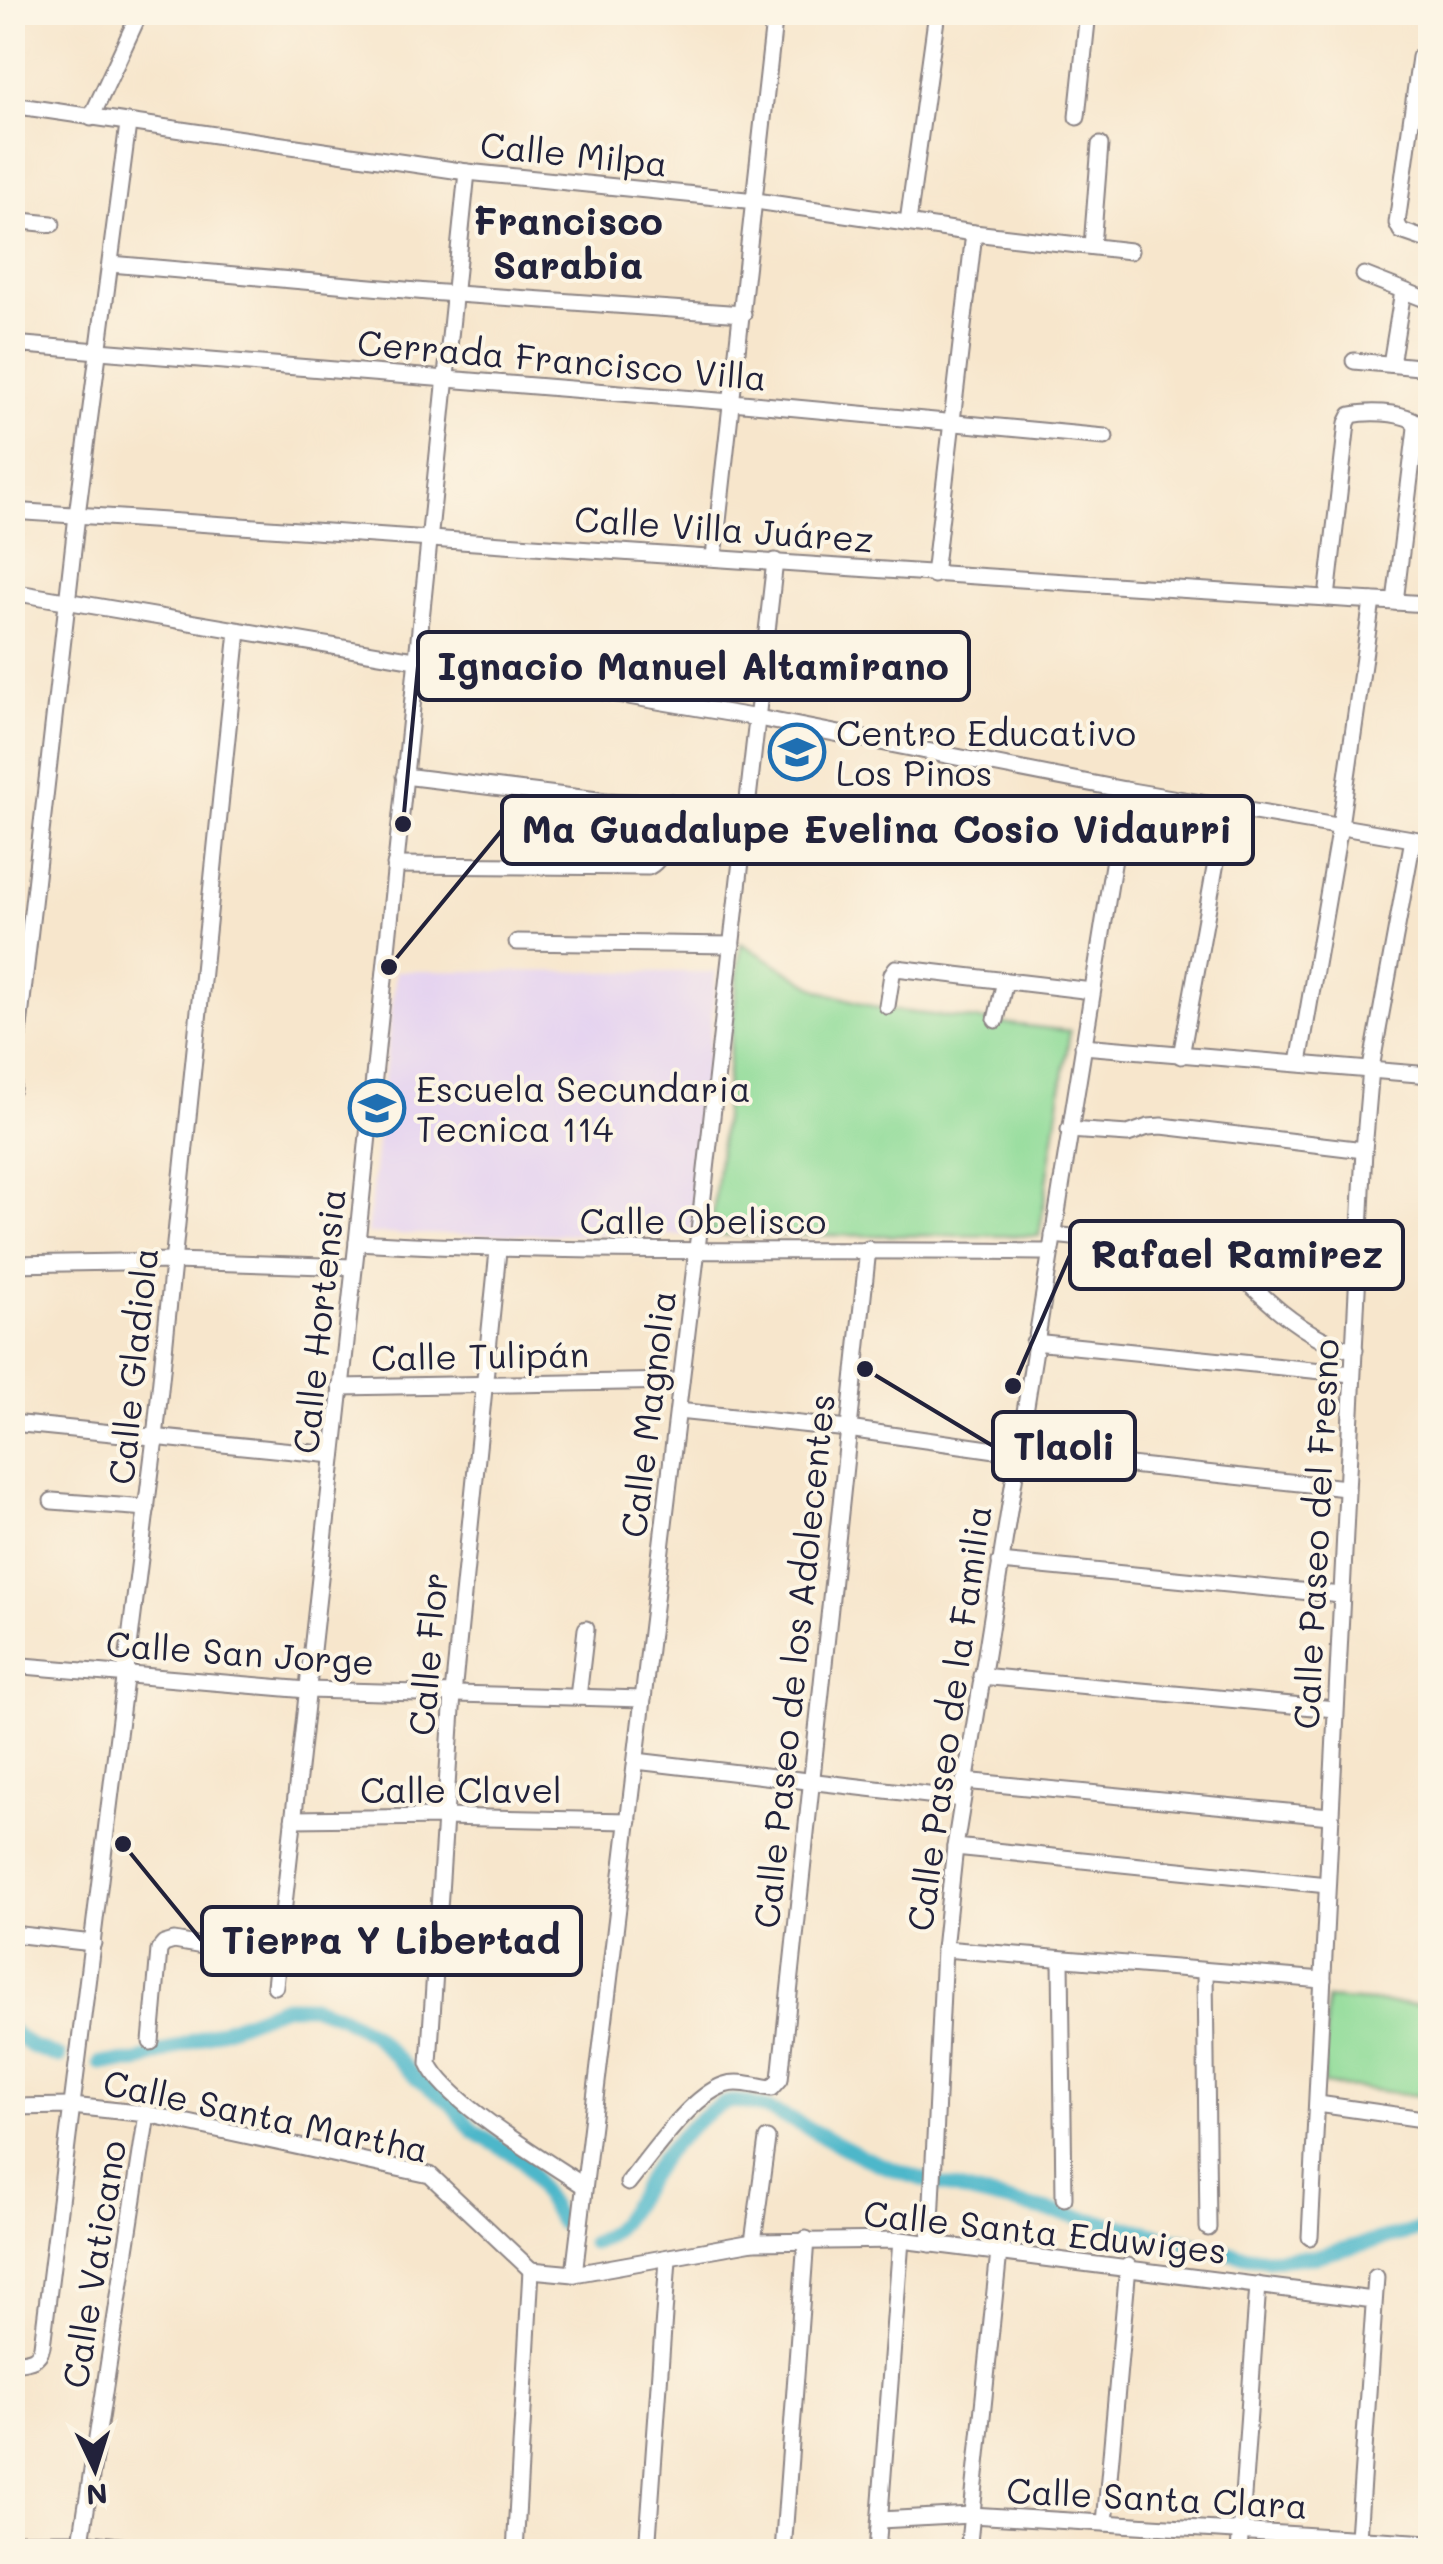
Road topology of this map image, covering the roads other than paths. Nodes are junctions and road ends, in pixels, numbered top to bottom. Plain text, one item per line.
1 (140, 12) edge
2 (775, 12) edge
3 (937, 12) edge
4 (1088, 12) edge
5 (1430, 50) edge
6 (12, 105) edge
7 (90, 118) junction
8 (1078, 118) dead end
9 (128, 124) junction
10 (1100, 144) dead end
11 (466, 172) junction
12 (756, 201) junction
13 (12, 220) edge
14 (908, 222) junction
15 (52, 224) dead end
16 (974, 233) junction
17 (1430, 241) edge
18 (1092, 246) junction
19 (1130, 251) dead end
20 (110, 264) junction
21 (1364, 275) dead end
22 (1403, 291) junction
23 (453, 293) junction
24 (1430, 301) edge
25 (742, 314) junction
26 (12, 344) edge
27 (99, 351) junction
28 (1354, 361) dead end
29 (1392, 364) junction
30 (1430, 368) edge
31 (444, 379) junction
32 (732, 402) junction
33 (949, 423) junction
34 (1106, 437) dead end
35 (12, 511) edge
36 (77, 516) junction
37 (429, 536) junction
38 (714, 556) junction
39 (775, 561) junction
40 (934, 575) junction
41 (12, 592) edge
42 (1327, 598) junction
43 (68, 601) junction
44 (1372, 601) junction
45 (1395, 602) junction
46 (1430, 604) edge
47 (238, 631) junction
48 (416, 662) junction
49 (758, 718) junction
50 (404, 776) junction
51 (1126, 790) junction
52 (671, 802) junction
53 (1226, 807) junction
54 (748, 808) junction
55 (1340, 826) junction
56 (1412, 839) junction
57 (1430, 842) edge
58 (395, 865) junction
59 (517, 942) dead end
60 (732, 945) junction
61 (18, 980) edge
62 (1005, 980) junction
63 (1092, 991) junction
64 (888, 1006) dead end
65 (996, 1020) dead end
66 (1083, 1046) junction
67 (1181, 1056) junction
68 (1299, 1063) junction
69 (1371, 1068) junction
70 (1430, 1075) edge
71 (12, 1089) edge
72 (1070, 1130) junction
73 (1364, 1150) junction
74 (1052, 1235) junction
75 (357, 1242) junction
76 (868, 1249) junction
77 (697, 1250) junction
78 (498, 1251) junction
79 (1049, 1252) junction
80 (1219, 1252) junction
81 (174, 1261) junction
82 (1358, 1262) junction
83 (12, 1264) edge
84 (353, 1267) junction
85 (1034, 1342) junction
86 (1355, 1350) junction
87 (1352, 1374) junction
88 (681, 1381) junction
89 (482, 1384) junction
90 (340, 1387) junction
91 (678, 1410) junction
92 (12, 1424) edge
93 (848, 1428) junction
94 (155, 1438) junction
95 (1017, 1453) junction
96 (333, 1455) junction
97 (1346, 1488) junction
98 (52, 1501) dead end
99 (147, 1508) junction
100 (1000, 1562) junction
101 (1341, 1595) junction
102 (586, 1629) dead end
103 (12, 1665) edge
104 (126, 1675) junction
105 (981, 1676) junction
106 (307, 1690) junction
107 (454, 1694) junction
108 (578, 1697) junction
109 (643, 1699) junction
110 (1335, 1709) junction
111 (636, 1760) junction
112 (810, 1781) junction
113 (964, 1781) junction
114 (962, 1800) junction
115 (1330, 1816) junction
116 (443, 1817) junction
117 (294, 1819) junction
118 (628, 1821) junction
119 (954, 1847) junction
120 (1327, 1884) junction
121 (12, 1934) edge
122 (93, 1942) junction
123 (944, 1949) junction
124 (278, 1960) junction
125 (1060, 1960) junction
126 (1204, 1971) junction
127 (1323, 1980) junction
128 (275, 1986) dead end
129 (151, 2042) dead end
130 (1318, 2104) junction
131 (72, 2106) junction
132 (12, 2107) edge
133 (147, 2114) junction
134 (1430, 2120) edge
135 (767, 2139) dead end
136 (628, 2183) dead end
137 (584, 2186) junction
138 (1064, 2198) dead end
139 (1208, 2228) dead end
140 (1310, 2236) dead end
141 (806, 2239) junction
142 (901, 2240) junction
143 (753, 2242) junction
144 (930, 2244) junction
145 (1000, 2252) junction
146 (668, 2259) junction
147 (1128, 2266) junction
148 (532, 2270) junction
149 (574, 2274) junction
150 (1376, 2277) dead end
151 (1258, 2285) junction
152 (1373, 2300) junction
153 (12, 2362) edge
154 (972, 2516) junction
155 (880, 2520) junction
156 (1105, 2524) junction
157 (1241, 2532) junction
158 (81, 2542) junction
159 (1430, 2543) edge
160 (1357, 2545) edge
161 (13, 2547) edge
162 (176, 2552) edge
163 (516, 2552) edge
164 (648, 2552) edge
165 (783, 2552) edge
166 (877, 2552) edge
167 (968, 2552) edge
168 (1239, 2552) edge

1 - 7 street
2 - 12 street
3 - 14 street
4 - 8 street
5 - 17 street
6 - 7 street, Calle Milpa
7 - 9 street, Calle Milpa
9 - 11 street, Calle Milpa
9 - 20 street
10 - 18 street
11 - 12 street, Calle Milpa
11 - 23 street, Calle Hortensia
12 - 14 street, Calle Milpa
12 - 25 street
13 - 15 street
14 - 16 street, Calle Milpa
16 - 18 street, Calle Milpa
16 - 33 street
18 - 19 street, Calle Milpa
20 - 23 street
20 - 27 street
21 - 22 street
22 - 24 street
22 - 29 street
23 - 25 street
23 - 31 street, Calle Hortensia
25 - 32 street
26 - 27 street, Cerrada Francisco Villa
27 - 31 street, Cerrada Francisco Villa
27 - 36 street
28 - 29 street
29 - 30 street
31 - 32 street, Cerrada Francisco Villa
31 - 37 street, Calle Hortensia
32 - 33 street, Cerrada Francisco Villa
32 - 38 street
33 - 34 street, Cerrada Francisco Villa
33 - 40 street
35 - 36 street, Calle Villa Juárez
36 - 37 street, Calle Villa Juárez
36 - 43 street
37 - 38 street, Calle Villa Juárez
37 - 48 street, Calle Hortensia
38 - 39 street, Calle Villa Juárez
39 - 40 street, Calle Villa Juárez
39 - 49 street, Calle Magnolia
40 - 42 street, Calle Villa Juárez
41 - 43 street
42 - 44 street, Calle Villa Juárez
42 - 45 street
43 - 47 street
43 - 61 street
44 - 45 street, Calle Villa Juárez
44 - 55 street
45 - 46 street, Calle Villa Juárez
47 - 48 street
47 - 81 street, Calle Gladiola
48 - 49 street
48 - 50 street, Calle Hortensia
49 - 51 street
49 - 54 street, Calle Magnolia
50 - 52 street
50 - 58 street, Calle Hortensia
51 - 53 street
51 - 63 street, Calle Paseo de la Familia
52 - 54 street
52 - 58 street
53 - 55 street
53 - 67 street
54 - 60 street, Calle Magnolia
55 - 56 street
55 - 68 street
56 - 57 street
56 - 69 street, Calle Paseo del Fresno
58 - 75 street, Calle Hortensia
59 - 60 street
60 - 77 street, Calle Magnolia
61 - 71 street
62 - 63 street
62 - 64 street
62 - 65 street
63 - 66 street, Calle Paseo de la Familia
66 - 67 street
66 - 72 street, Calle Paseo de la Familia
67 - 68 street
68 - 69 street
69 - 70 street
69 - 73 street, Calle Paseo del Fresno
72 - 73 street
72 - 74 street, Calle Paseo de la Familia
73 - 82 street, Calle Paseo del Fresno
74 - 79 street, Calle Paseo de la Familia
74 - 80 street
75 - 78 street, Calle Obelisco
75 - 84 street, Calle Hortensia
76 - 77 street, Calle Obelisco
76 - 79 street, Calle Obelisco
76 - 93 street, Calle Paseo de los Adolecentes
77 - 78 street, Calle Obelisco
77 - 88 street, Calle Magnolia
78 - 89 street, Calle Flor
79 - 85 street, Calle Paseo de la Familia
80 - 82 street
80 - 86 street
81 - 83 street
81 - 84 street
81 - 94 street, Calle Gladiola
82 - 86 street, Calle Paseo del Fresno
84 - 90 street, Calle Hortensia
85 - 87 street
85 - 95 street, Calle Paseo de la Familia
86 - 87 street, Calle Paseo del Fresno
87 - 97 street, Calle Paseo del Fresno
88 - 89 street, Calle Tulipán
88 - 91 street, Calle Magnolia
89 - 90 street, Calle Tulipán
89 - 107 street, Calle Flor
90 - 96 street, Calle Hortensia
91 - 93 street
91 - 109 street, Calle Magnolia
92 - 94 street
93 - 95 street
93 - 112 street, Calle Paseo de los Adolecentes
94 - 96 street
94 - 99 street, Calle Gladiola
95 - 97 street
95 - 100 street, Calle Paseo de la Familia
96 - 106 street, Calle Hortensia
97 - 101 street, Calle Paseo del Fresno
98 - 99 street
99 - 104 street, Calle Gladiola
100 - 101 street
100 - 105 street, Calle Paseo de la Familia
101 - 110 street, Calle Paseo del Fresno
102 - 108 street
103 - 104 street, Calle San Jorge
104 - 106 street, Calle San Jorge
104 - 122 street, Calle Gladiola
105 - 110 street
105 - 113 street, Calle Paseo de la Familia
106 - 107 street, Calle San Jorge
106 - 117 street, Calle Hortensia
107 - 108 street, Calle San Jorge
107 - 116 street, Calle Flor
108 - 109 street, Calle San Jorge
109 - 111 street, Calle Magnolia
110 - 115 street, Calle Paseo del Fresno
111 - 112 street
111 - 118 street, Calle Magnolia
112 - 114 street
112 - 136 street, Calle Paseo de los Adolecentes
113 - 114 street, Calle Paseo de la Familia
113 - 115 street
114 - 119 street, Calle Paseo de la Familia
115 - 120 street, Calle Paseo del Fresno
116 - 117 street, Calle Clavel
116 - 118 street, Calle Clavel
116 - 137 street, Calle Flor
117 - 124 street, Calle Hortensia
118 - 137 street, Calle Magnolia
119 - 120 street
119 - 123 street, Calle Paseo de la Familia
120 - 127 street, Calle Paseo del Fresno
121 - 122 street
122 - 131 street, Calle Gladiola
123 - 125 street
123 - 144 street, Calle Paseo de la Familia
124 - 128 street, Calle Hortensia
124 - 129 street
125 - 126 street
125 - 138 street
126 - 127 street
126 - 139 street
127 - 130 street, Calle Paseo del Fresno
130 - 134 street
130 - 140 street, Calle Paseo del Fresno
131 - 132 street, Calle Santa Martha
131 - 133 street, Calle Santa Martha
131 - 153 street, Calle Gladiola
133 - 148 street, Calle Santa Martha
133 - 158 street, Calle Vaticano
135 - 143 street
137 - 149 street, Calle Magnolia
141 - 142 street, Calle Santa Eduwiges
141 - 143 street, Calle Santa Eduwiges
141 - 165 street
142 - 144 street, Calle Santa Eduwiges
142 - 155 street
143 - 146 street, Calle Santa Eduwiges
144 - 145 street, Calle Santa Eduwiges
145 - 147 street, Calle Santa Eduwiges
145 - 154 street
146 - 149 street, Calle Santa Eduwiges
146 - 164 street
147 - 151 street, Calle Santa Eduwiges
147 - 156 street
148 - 149 street, Calle Santa Eduwiges
148 - 163 street
150 - 152 street
151 - 152 street, Calle Santa Eduwiges
151 - 157 street
152 - 160 street
154 - 155 street, Calle Santa Clara
154 - 156 street, Calle Santa Clara
154 - 167 street
155 - 166 street
156 - 157 street, Calle Santa Clara
157 - 160 street, Calle Santa Clara
157 - 168 street
158 - 161 street
158 - 162 street
159 - 160 street, Calle Santa Clara

